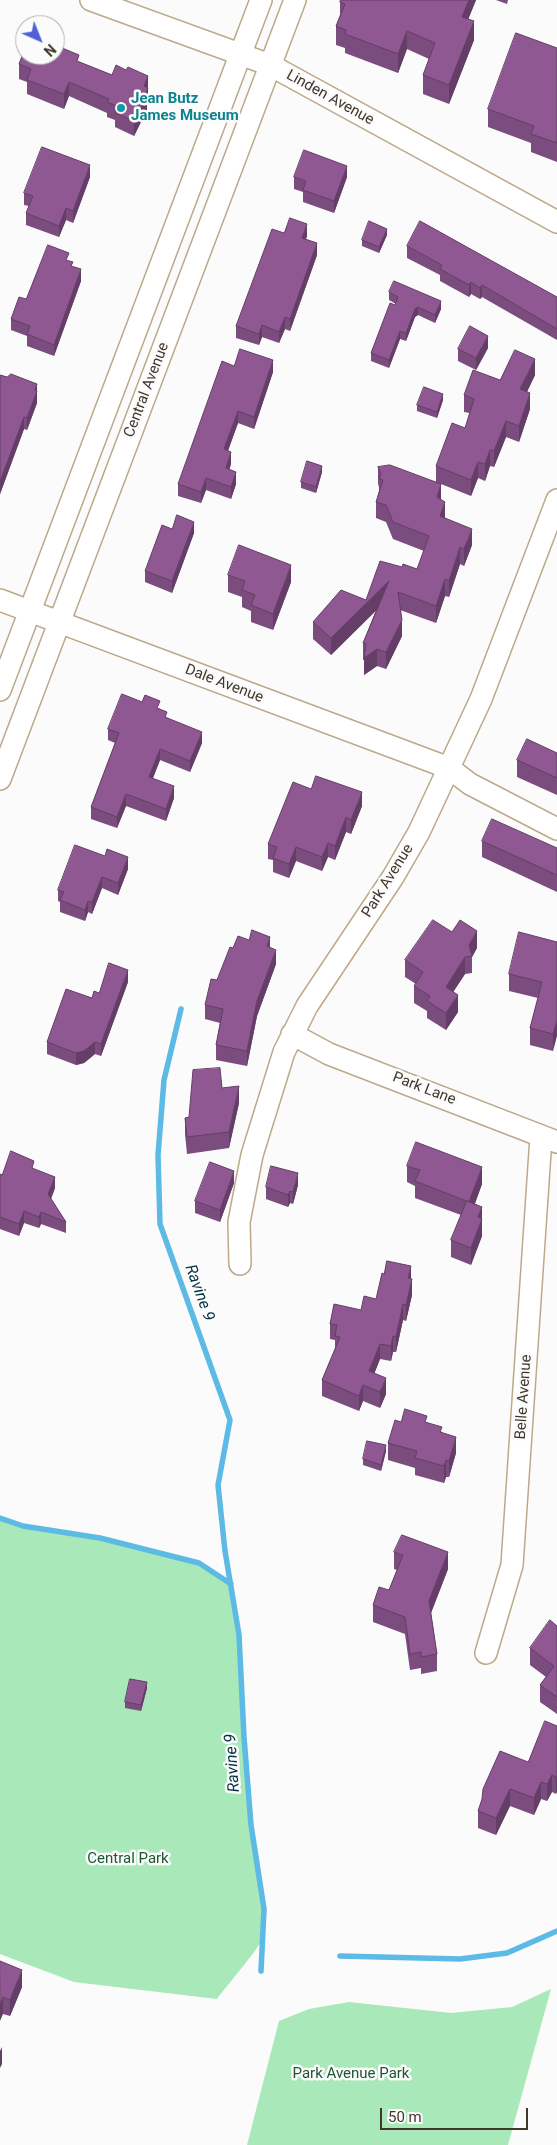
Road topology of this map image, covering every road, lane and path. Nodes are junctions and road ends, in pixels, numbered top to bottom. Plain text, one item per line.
1 (91, 0) edge
2 (260, 0) edge
3 (295, 0) edge
4 (240, 55) junction
5 (270, 65) junction
6 (557, 222) edge
7 (557, 500) edge
8 (0, 600) edge
9 (30, 612) junction
10 (60, 622) junction
11 (0, 690) edge
12 (448, 768) junction
13 (0, 779) edge
14 (557, 829) edge
15 (292, 1034) junction
16 (549, 1139) edge
17 (240, 1264) dead end
18 (486, 1653) dead end

1 - 4 street, Linden Avenue
2 - 4 street, Central Avenue
3 - 5 street, Central Avenue
4 - 5 street, Linden Avenue
4 - 9 street, Central Avenue
5 - 6 street, Linden Avenue
5 - 10 street, Central Avenue
7 - 12 street, Park Avenue
8 - 9 street, Dale Avenue
9 - 10 street, Dale Avenue
9 - 11 street, Central Avenue
10 - 12 street, Dale Avenue
10 - 13 street, Central Avenue
12 - 14 street, Dale Avenue
12 - 15 street, Park Avenue
15 - 16 street, Park Lane
15 - 17 street, Park Avenue
16 - 18 street, Belle Avenue

